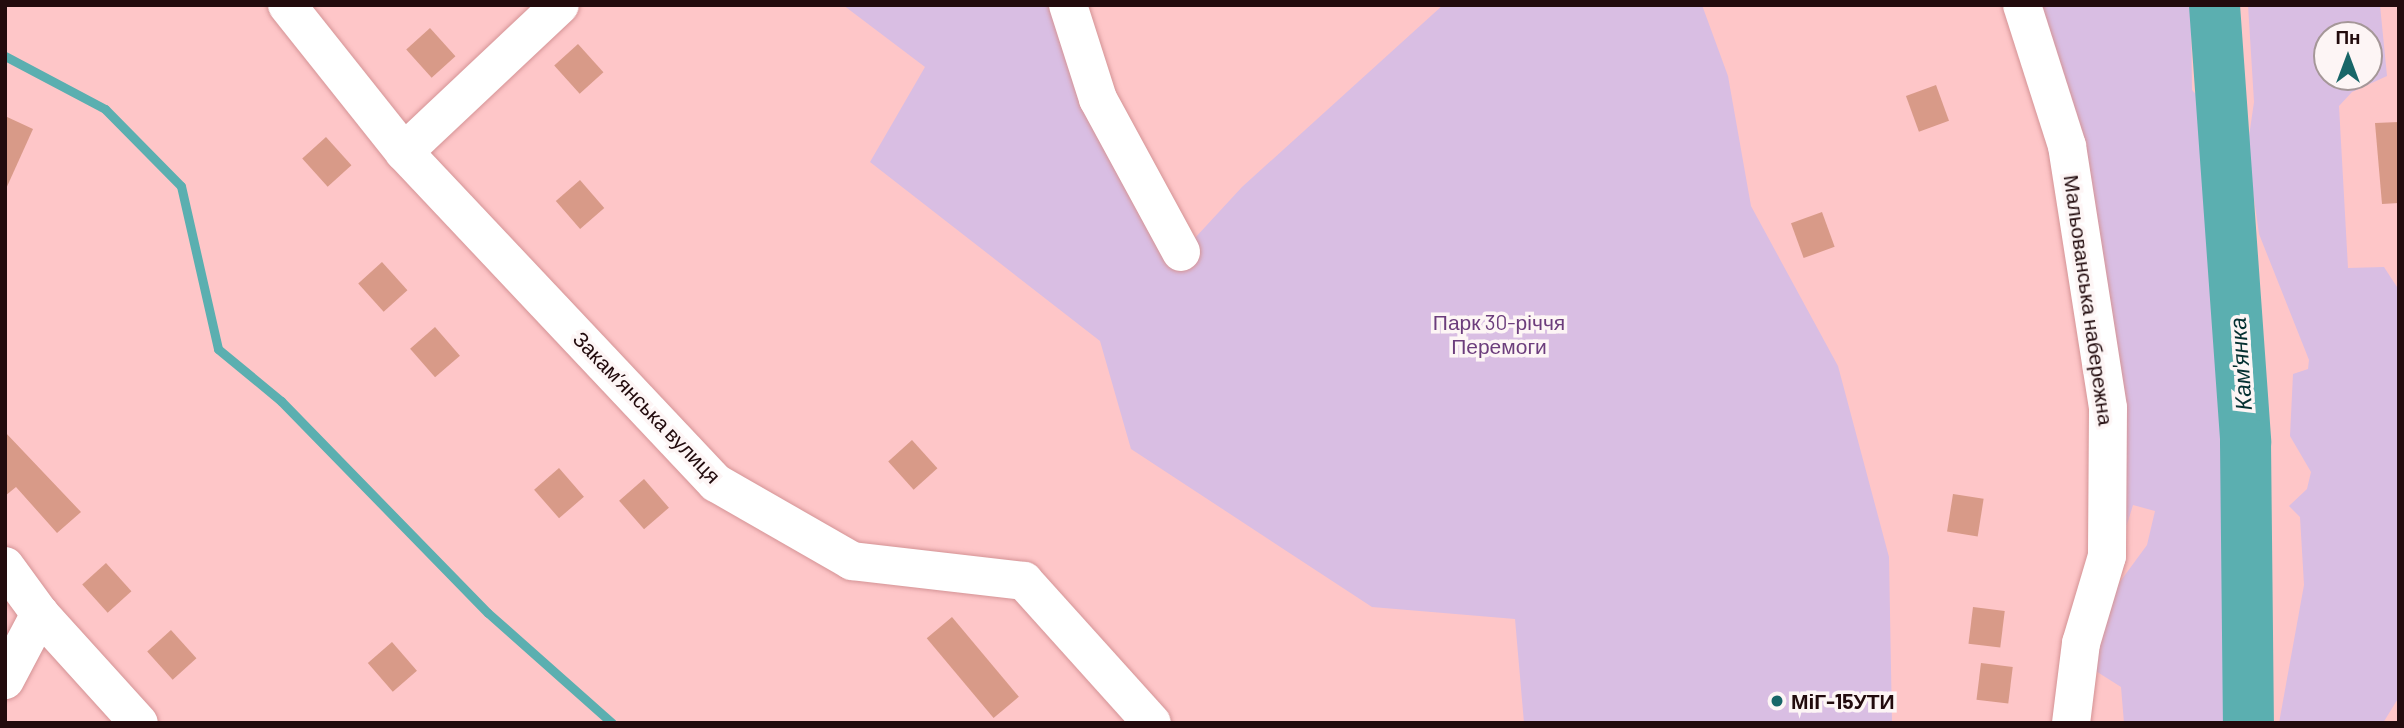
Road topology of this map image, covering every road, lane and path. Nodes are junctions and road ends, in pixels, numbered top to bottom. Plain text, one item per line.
1 (287, 5) edge
2 (560, 5) edge
3 (1068, 5) edge
4 (2022, 5) edge
5 (404, 152) junction
6 (1181, 252) dead end
7 (5, 566) edge
8 (40, 614) junction
9 (5, 680) edge
10 (139, 723) edge
11 (1152, 723) edge
12 (2071, 723) edge

1 - 5 street, Закамʼянська вулиця
2 - 5 street
3 - 6 street
4 - 12 street, Мальованська набережна
5 - 11 street, Закамʼянська вулиця
7 - 8 street
8 - 9 street
8 - 10 street

